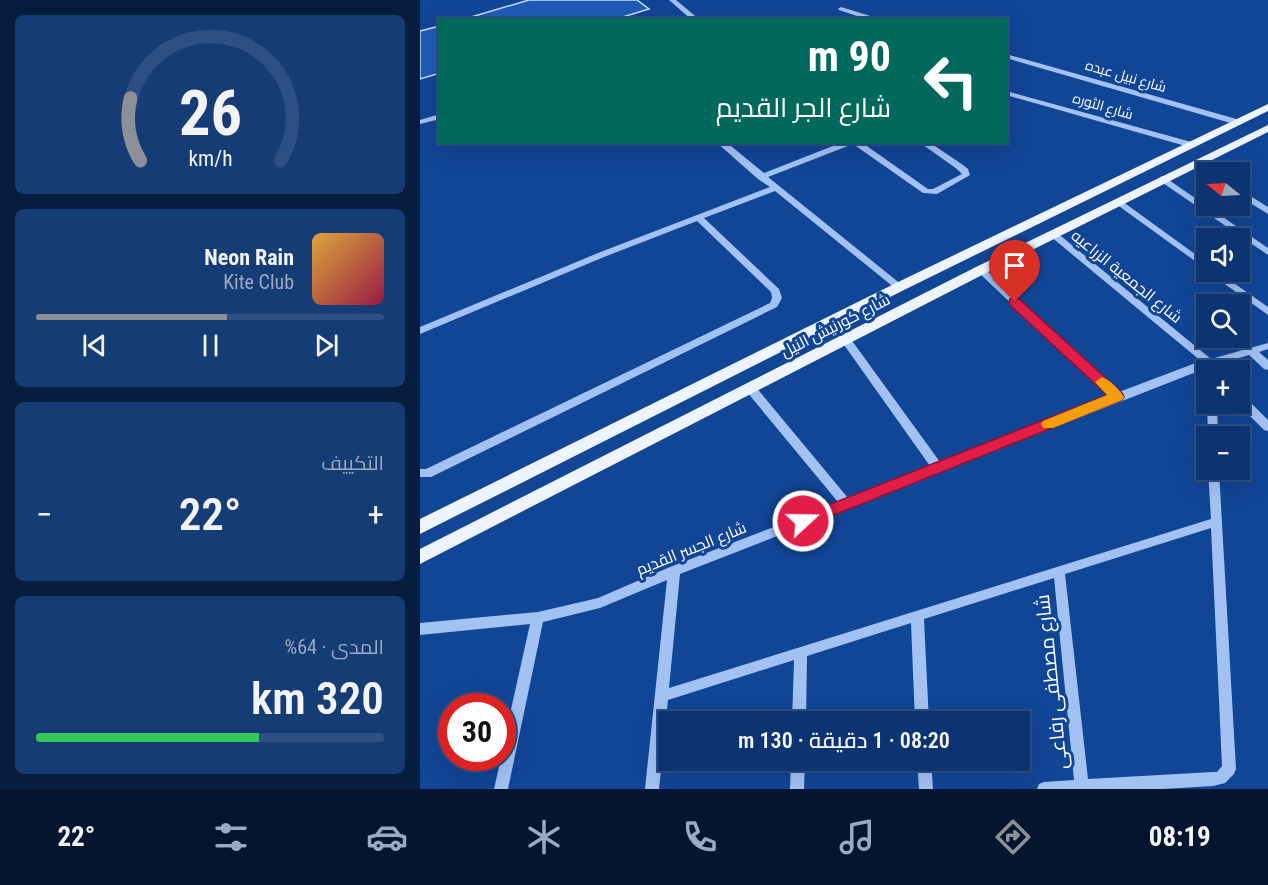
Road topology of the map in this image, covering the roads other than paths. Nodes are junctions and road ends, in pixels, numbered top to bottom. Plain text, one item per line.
1 (672, 0) edge
2 (841, 9) dead end
3 (694, 18) edge
4 (871, 18) edge
5 (1008, 57) edge
6 (1008, 94) edge
7 (1268, 107) edge
8 (438, 117) edge
9 (420, 122) edge
10 (1237, 122) junction
11 (1268, 128) edge
12 (722, 144) edge
13 (849, 144) edge
14 (857, 144) edge
15 (926, 144) edge
16 (1192, 145) junction
17 (1198, 162) edge
18 (1196, 163) edge
19 (761, 177) junction
20 (1163, 179) junction
21 (774, 188) junction
22 (1250, 199) edge
23 (1119, 202) junction
24 (1268, 211) edge
25 (699, 218) junction
26 (1053, 234) junction
27 (1268, 252) edge
28 (1196, 259) edge
29 (981, 270) junction
30 (1227, 282) edge
31 (899, 287) junction
32 (1268, 312) edge
33 (420, 331) edge
34 (846, 340) junction
35 (1268, 346) edge
36 (1251, 351) junction
37 (1201, 360) edge
38 (1229, 360) edge
39 (1268, 366) edge
40 (1196, 372) edge
41 (751, 388) junction
42 (1117, 397) junction
43 (1250, 409) edge
44 (1268, 427) edge
45 (938, 468) junction
46 (420, 474) edge
47 (1214, 480) edge
48 (846, 504) junction
49 (1215, 522) junction
50 (420, 527) edge
51 (420, 557) edge
52 (1059, 571) junction
53 (675, 572) junction
54 (917, 616) junction
55 (538, 618) junction
56 (420, 629) edge
57 (801, 652) junction
58 (662, 696) junction
59 (799, 711) edge
60 (921, 711) edge
61 (798, 771) edge
62 (925, 771) edge
63 (1181, 785) edge
64 (1082, 788) edge
65 (501, 789) edge
66 (652, 789) edge
67 (797, 789) edge
68 (926, 789) edge
69 (1044, 789) edge

1 - 3 street
2 - 4 street
5 - 10 street, شارع نبيل عبده
6 - 16 street, شارع الثوره
7 - 10 main road, شارع كورنيش النيل
8 - 9 street
10 - 16 main road, شارع كورنيش النيل
11 - 17 main road, شارع كورنيش النيل
12 - 19 street
13 - 19 street
14 - 15 street
16 - 31 main road, شارع كورنيش النيل
18 - 20 main road, شارع كورنيش النيل
19 - 21 street
20 - 23 main road, شارع كورنيش النيل
20 - 27 street
21 - 25 street
21 - 31 street
22 - 24 street
23 - 26 main road, شارع كورنيش النيل
23 - 28 street
25 - 33 street
25 - 46 street
26 - 29 main road, شارع كورنيش النيل
26 - 37 street, شارع الجمعية الزراعيه
29 - 34 main road, شارع كورنيش النيل
29 - 42 street
30 - 32 street
31 - 50 main road, شارع كورنيش النيل
34 - 41 main road, شارع كورنيش النيل
34 - 45 street
35 - 36 street, شارع الجسر القديم
36 - 38 street, شارع الجسر القديم
36 - 39 street
40 - 42 street, شارع الجسر القديم
41 - 48 street
41 - 51 main road, شارع كورنيش النيل
42 - 45 street, شارع الجسر القديم
43 - 44 street
45 - 48 street, شارع الجسر القديم
47 - 49 street
48 - 53 street, شارع الجسر القديم
49 - 52 street
49 - 63 street
52 - 54 street
52 - 64 street, شارع مصطفى رفاعى
53 - 55 street, شارع الجسر القديم
53 - 58 street
54 - 57 street
54 - 60 street
55 - 56 street, شارع الجسر القديم
55 - 65 street
57 - 58 street
57 - 59 street
58 - 66 street
61 - 67 street
62 - 68 street
63 - 64 street
64 - 69 street

